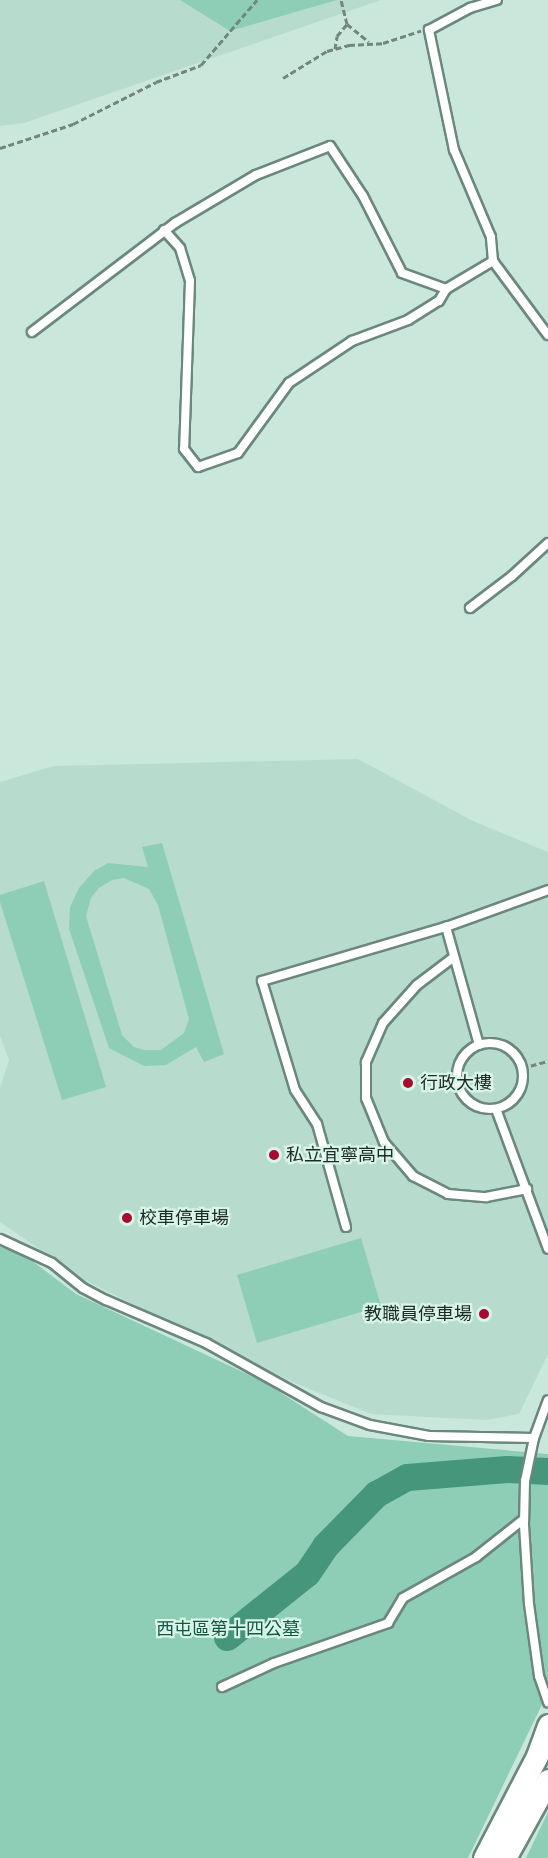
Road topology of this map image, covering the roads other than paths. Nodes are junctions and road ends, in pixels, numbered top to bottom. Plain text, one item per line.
1 (497, 0) edge
2 (164, 230) junction
3 (493, 261) junction
4 (446, 289) junction
5 (32, 332) dead end
6 (548, 335) edge
7 (548, 543) edge
8 (470, 608) dead end
9 (548, 890) edge
10 (446, 927) junction
11 (454, 957) junction
12 (479, 1045) junction
13 (496, 1109) junction
14 (527, 1189) junction
15 (346, 1227) dead end
16 (0, 1239) edge
17 (548, 1249) edge
18 (548, 1400) edge
19 (534, 1438) junction
20 (524, 1519) junction
21 (222, 1687) dead end
22 (548, 1702) edge
23 (548, 1725) edge
24 (548, 1779) edge
25 (484, 1858) edge
26 (505, 1858) edge

1 - 3 lane
2 - 4 lane
2 - 4 lane
2 - 5 lane
3 - 4 lane
3 - 6 lane
7 - 8 lane
9 - 10 lane
10 - 11 lane
10 - 15 lane
11 - 12 lane
11 - 14 lane
12 - 13 lane
12 - 13 lane
13 - 14 lane
14 - 17 lane
16 - 19 lane
18 - 19 lane
19 - 20 lane
20 - 21 lane
20 - 22 lane
23 - 25 street
24 - 26 street

